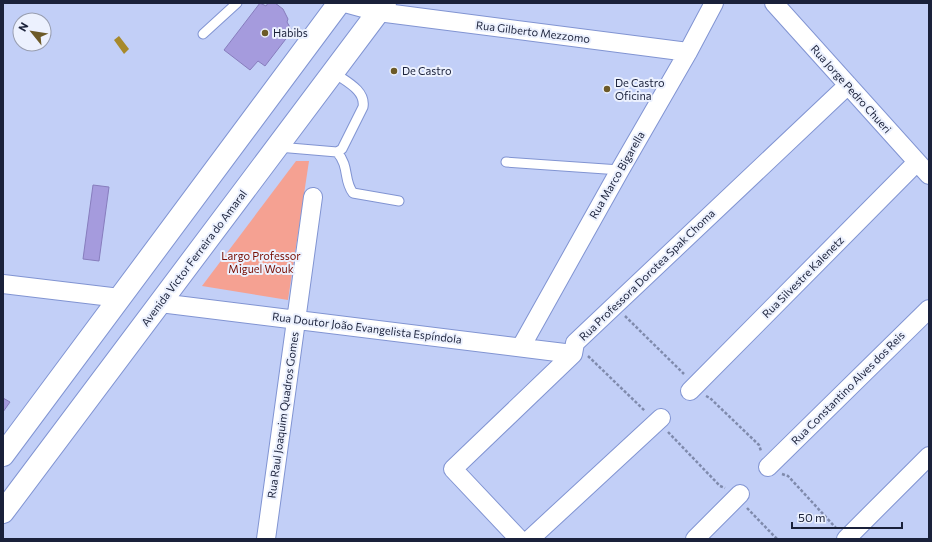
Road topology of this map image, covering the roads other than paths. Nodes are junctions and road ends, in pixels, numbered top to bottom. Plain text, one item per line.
1 (237, 3) edge
2 (340, 3) edge
3 (345, 3) edge
4 (714, 3) edge
5 (774, 3) edge
6 (381, 8) edge
7 (203, 34) dead end
8 (688, 52) junction
9 (333, 72) junction
10 (848, 85) junction
11 (277, 146) junction
12 (336, 152) junction
13 (506, 162) dead end
14 (923, 168) edge
15 (620, 170) junction
16 (313, 197) dead end
17 (399, 201) dead end
18 (3, 284) edge
19 (120, 298) junction
20 (160, 303) junction
21 (929, 309) edge
22 (295, 320) junction
23 (521, 348) junction
24 (574, 349) junction
25 (690, 391) road end
26 (661, 418) road end
27 (3, 455) edge
28 (929, 456) edge
29 (768, 467) road end
30 (740, 494) road end
31 (3, 512) edge
32 (842, 536) edge
33 (266, 539) edge
34 (519, 539) edge
35 (530, 539) edge
36 (695, 539) edge

1 - 7 lane
2 - 19 highway
3 - 6 street, Rua Gilberto Mezzomo
4 - 8 street, Rua Marco Bigarella
5 - 10 street, Rua Jorge Pedro Chueri
6 - 8 street, Rua Gilberto Mezzomo
6 - 9 highway, Avenida Victor Ferreira do Amaral
8 - 15 street, Rua Marco Bigarella
9 - 11 highway, Avenida Victor Ferreira do Amaral
9 - 12 lane
10 - 14 street, Rua Jorge Pedro Chueri
10 - 24 street, Rua Professora Dorotea Spak Choma
11 - 12 lane
11 - 20 highway, Avenida Victor Ferreira do Amaral
12 - 17 lane
13 - 15 lane
14 - 25 street, Rua Silvestre Kalenetz
15 - 23 street, Rua Marco Bigarella
16 - 22 street, Rua Raul Joaquim Quadros Gomes
18 - 19 street
19 - 27 highway
20 - 22 street, Rua Doutor João Evangelista Espíndola
20 - 31 highway, Avenida Victor Ferreira do Amaral
21 - 29 street, Rua Constantino Alves dos Reis
22 - 23 street, Rua Doutor João Evangelista Espíndola
22 - 33 street, Rua Raul Joaquim Quadros Gomes
23 - 24 street, Rua Doutor João Evangelista Espíndola
24 - 34 street, Rua Professora Dorotea Spak Choma
26 - 35 street
28 - 32 street
30 - 36 street

